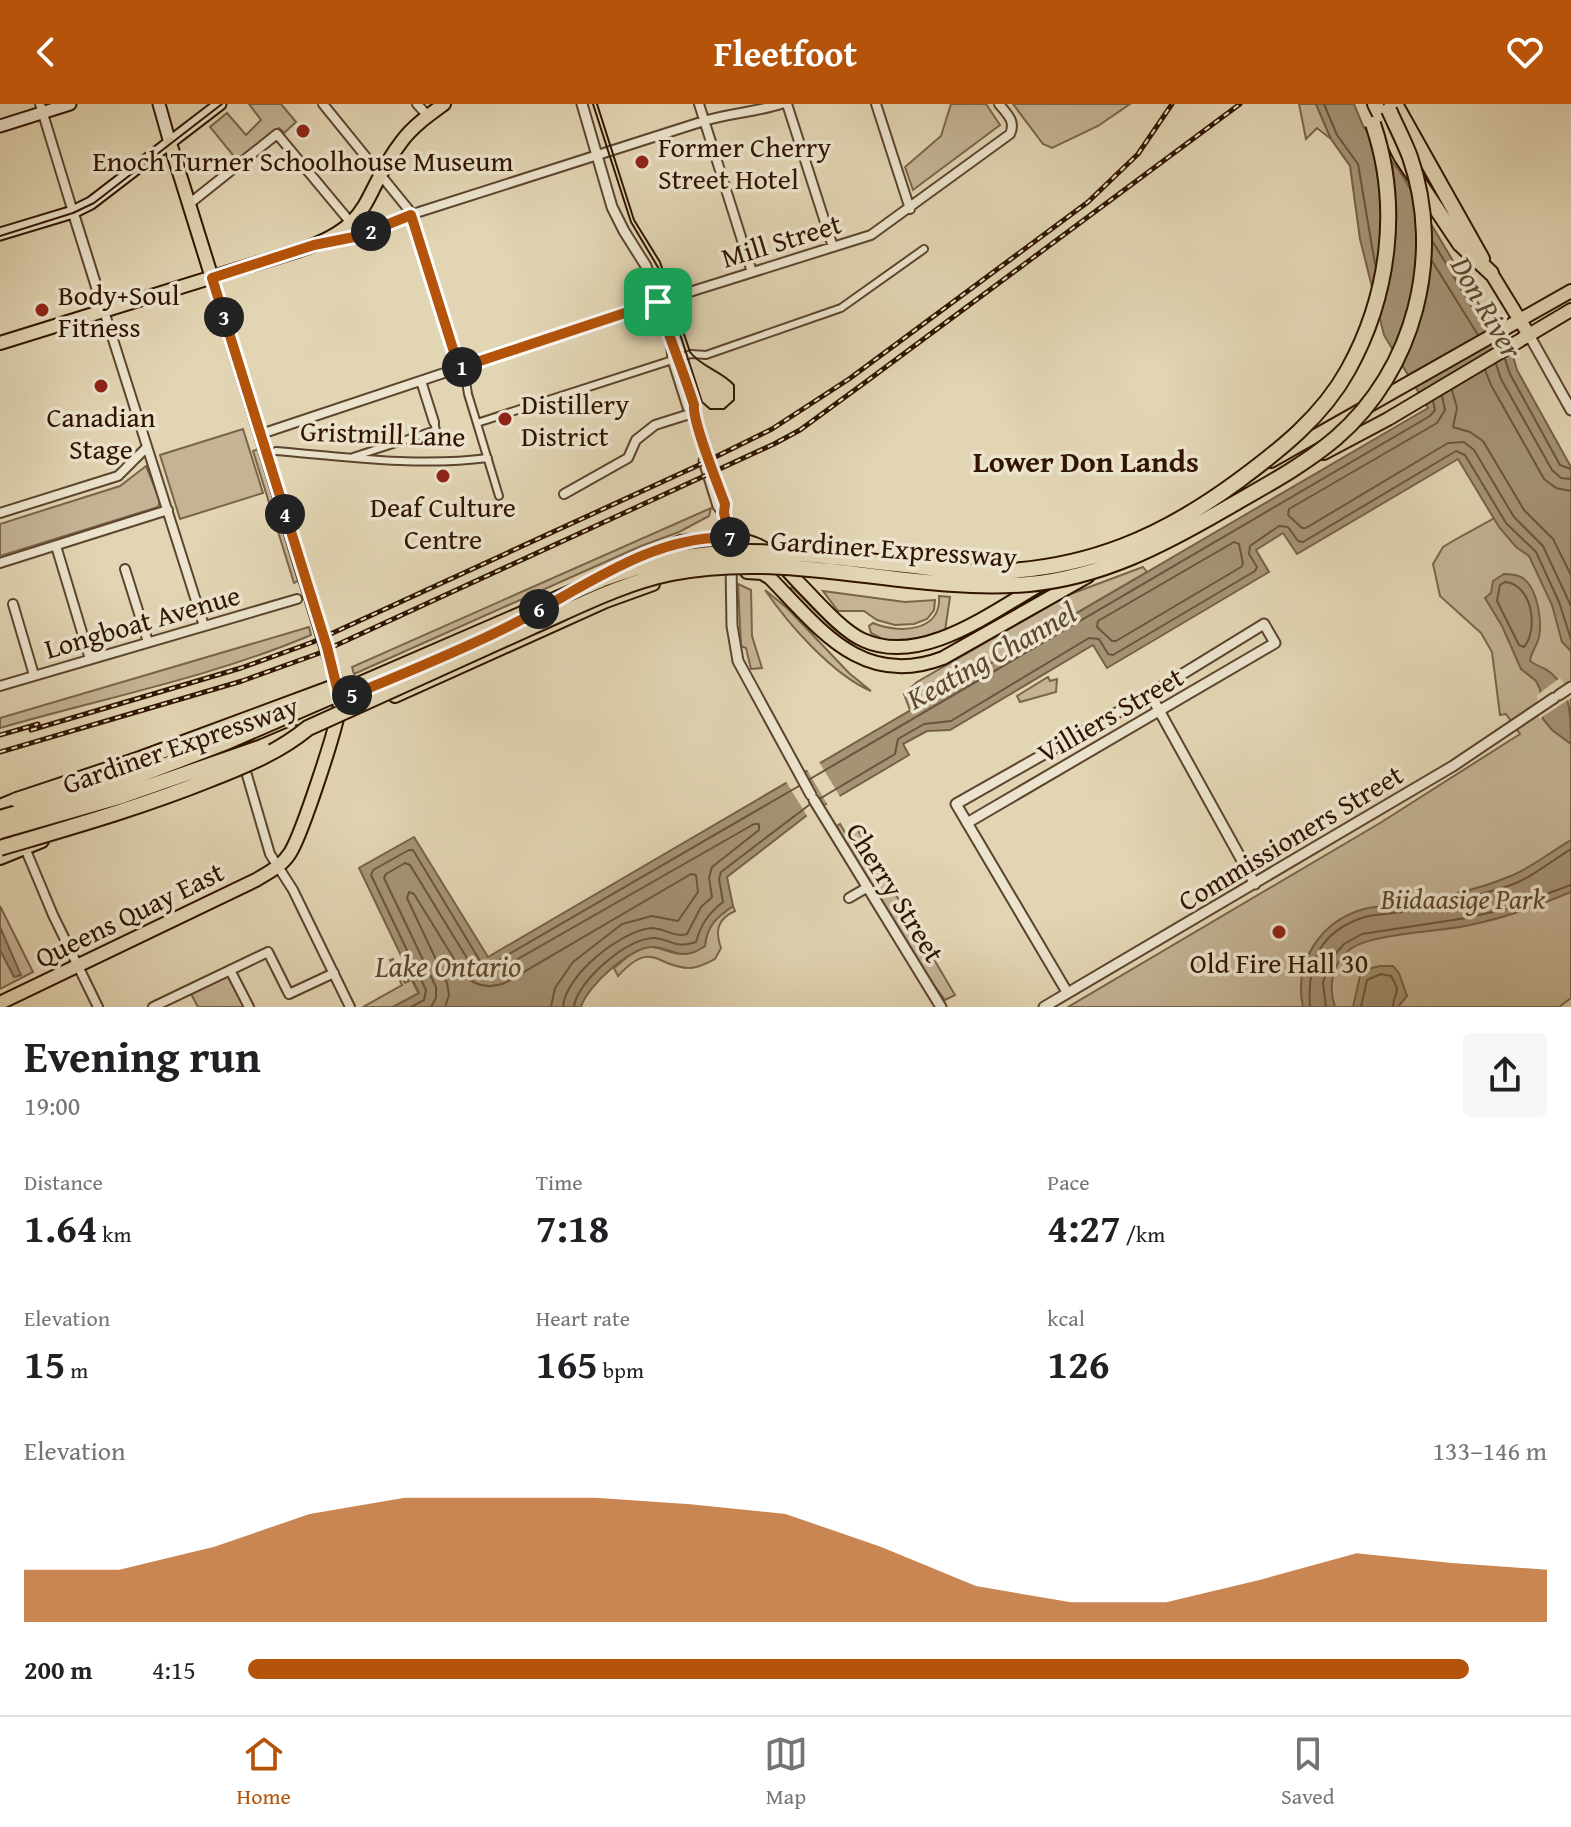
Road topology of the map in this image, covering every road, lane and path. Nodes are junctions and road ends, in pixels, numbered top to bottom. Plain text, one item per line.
1 (70, 104) edge
2 (159, 104) edge
3 (220, 104) edge
4 (323, 104) edge
5 (417, 104) edge
6 (444, 104) edge
7 (582, 104) edge
8 (699, 104) edge
9 (781, 104) edge
10 (787, 104) edge
11 (876, 104) edge
12 (999, 104) edge
13 (1365, 104) edge
14 (1386, 106) edge
15 (41, 109) edge
16 (428, 116) junction
17 (704, 121) junction
18 (0, 126) edge
19 (170, 143) junction
20 (597, 154) junction
21 (382, 175) junction
22 (189, 204) junction
23 (910, 209) junction
24 (73, 212) junction
25 (411, 215) junction
26 (351, 224) junction
27 (0, 234) edge
28 (314, 245) junction
29 (833, 247) junction
30 (924, 249) dead end
31 (752, 272) junction
32 (1491, 273) joint
33 (212, 278) junction
34 (1571, 291) edge
35 (658, 302) junction
36 (1571, 310) edge
37 (104, 311) junction
38 (1520, 319) junction
39 (1524, 338) junction
40 (0, 343) edge
41 (676, 359) junction
42 (459, 368) junction
43 (421, 381) junction
44 (1571, 410) edge
45 (693, 413) junction
46 (434, 422) joint
47 (477, 423) junction
48 (261, 434) junction
49 (146, 448) junction
50 (276, 451) dead end
51 (349, 458) junction
52 (488, 458) junction
53 (564, 494) dead end
54 (499, 496) dead end
55 (168, 510) junction
56 (0, 513) edge
57 (730, 538) junction
58 (56, 546) junction
59 (0, 563) edge
60 (125, 569) dead end
61 (732, 571) junction
62 (297, 599) dead end
63 (13, 604) dead end
64 (204, 626) junction
65 (1000, 626) junction
66 (960, 630) junction
67 (148, 642) junction
68 (90, 659) junction
69 (396, 670) junction
70 (34, 675) junction
71 (0, 686) edge
72 (1571, 687) edge
73 (1150, 694) junction
74 (340, 700) junction
75 (1159, 712) junction
76 (338, 722) junction
77 (308, 728) junction
78 (243, 760) junction
79 (167, 764) junction
80 (150, 795) junction
81 (42, 801) junction
82 (0, 807) edge
83 (0, 816) edge
84 (967, 823) junction
85 (0, 831) edge
86 (0, 848) edge
87 (25, 848) junction
88 (0, 858) edge
89 (278, 866) junction
90 (1255, 884) junction
91 (868, 887) junction
92 (849, 898) dead end
93 (77, 966) junction
94 (230, 970) junction
95 (334, 973) junction
96 (1067, 992) junction
97 (0, 1003) edge
98 (98, 1007) edge
99 (153, 1007) edge
100 (249, 1007) edge
101 (350, 1007) edge
102 (941, 1007) edge
103 (1044, 1007) edge

1 - 15 main road
2 - 19 main road
3 - 19 main road
4 - 21 street
5 - 16 street
6 - 16 main road
7 - 20 street, Cherry Street
8 - 17 street
9 - 17 street
10 - 29 street
11 - 23 street
12 - 23 street, Mill Street
13 - 69 highway, Gardiner Expressway, bridge
14 - 32 highway
14 - 77 highway, Gardiner Expressway, bridge
15 - 18 main road
15 - 24 street
16 - 21 main road
17 - 20 street
17 - 31 street
19 - 22 main road
19 - 24 main road
20 - 25 street
20 - 35 street, Cherry Street
21 - 25 street
21 - 26 main road
22 - 26 street
22 - 33 main road
23 - 29 street, Mill Street
24 - 27 main road
24 - 37 street
25 - 28 street
25 - 42 street
26 - 28 main road
28 - 33 main road
29 - 31 street, Mill Street
30 - 41 street
31 - 35 street, Mill Street
32 - 38 main road
33 - 37 main road
33 - 48 main road
34 - 38 main road
35 - 41 street, Cherry Street
35 - 42 street, Mill Street
36 - 39 main road
37 - 40 main road
37 - 49 street
38 - 39 main road
38 - 66 main road
39 - 44 street
39 - 65 main road
41 - 45 street, Cherry Street
41 - 47 street
42 - 43 street, Mill Street
42 - 47 street
43 - 46 street
43 - 48 street, Mill Street
45 - 53 street
45 - 57 street, Cherry Street
46 - 51 street
47 - 52 street
48 - 74 main road
49 - 55 street
49 - 56 street
50 - 51 street, Gristmill Lane
51 - 52 street, Gristmill Lane
52 - 54 street
55 - 58 street
55 - 64 street
57 - 61 street, Cherry Street
57 - 66 main road
57 - 74 main road
58 - 59 street
58 - 68 street
60 - 67 street
61 - 65 main road
61 - 76 main road
61 - 91 street, Cherry Street
62 - 64 street, Longboat Avenue
63 - 70 street
64 - 67 street, Longboat Avenue
65 - 66 main road
67 - 68 street, Longboat Avenue
68 - 70 street, Longboat Avenue
69 - 82 highway, bridge
69 - 83 highway, Gardiner Expressway, bridge
70 - 71 street, Longboat Avenue
72 - 90 street, Commissioners Street
73 - 75 street
73 - 75 street, Villiers Street
73 - 84 street, Villiers Street
74 - 76 main road
74 - 79 main road
75 - 84 street, Villiers Street
75 - 90 street
76 - 78 main road
76 - 89 main road
77 - 85 highway, Gardiner Expressway, bridge
77 - 86 highway, bridge
78 - 80 main road
78 - 89 street
79 - 80 main road
79 - 81 main road
80 - 87 main road
81 - 83 main road
81 - 87 main road
84 - 96 street
87 - 88 main road
87 - 93 street
89 - 93 main road, Queens Quay East
89 - 95 street
90 - 96 street, Commissioners Street
91 - 92 street
91 - 102 street, Cherry Street
93 - 97 main road, Queens Quay East
93 - 98 street
94 - 95 street
94 - 99 street
94 - 100 street
95 - 101 street
96 - 103 street, Commissioners Street

